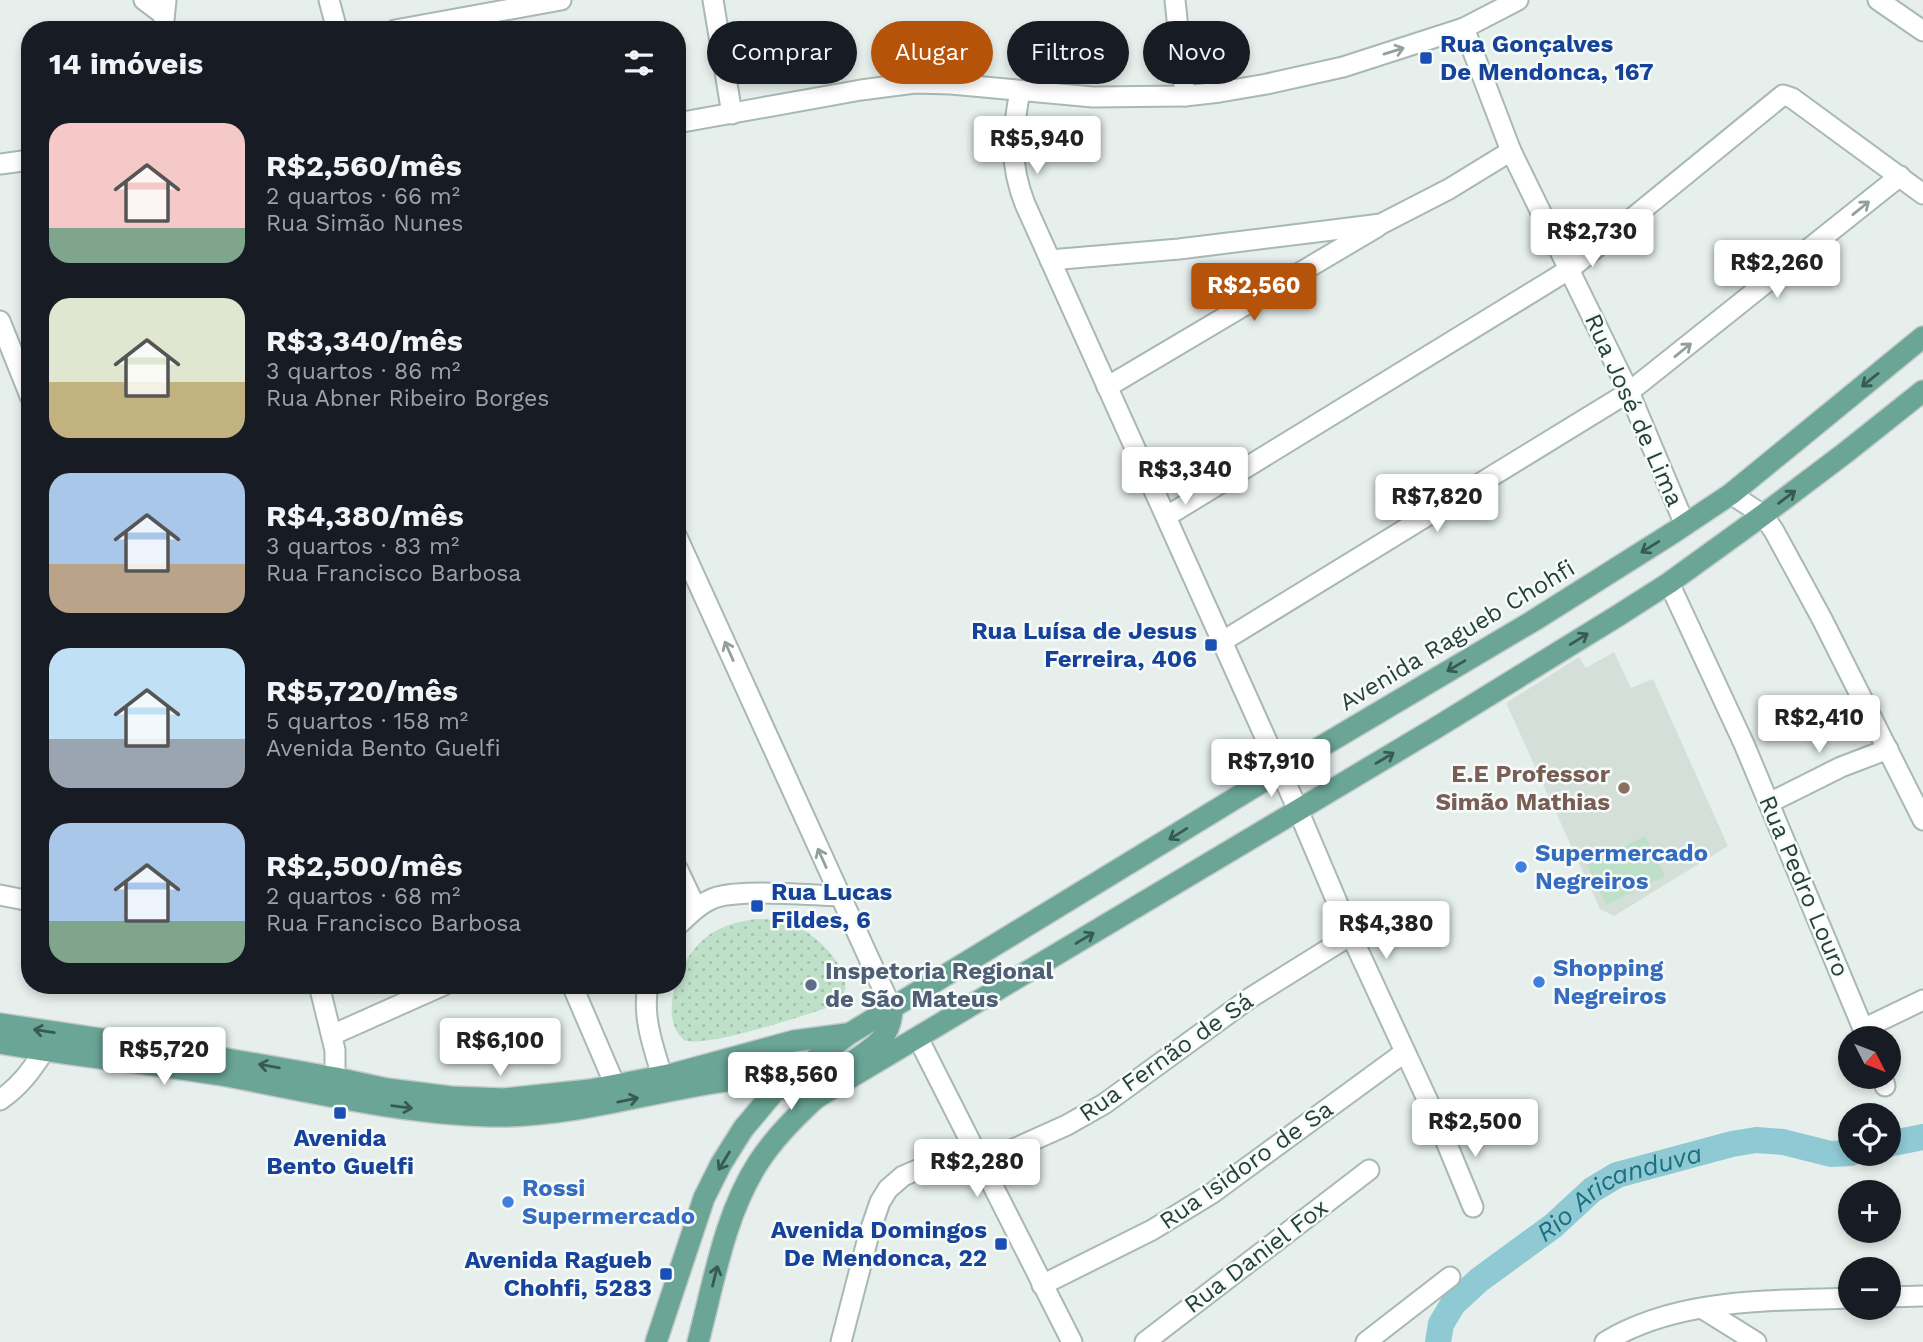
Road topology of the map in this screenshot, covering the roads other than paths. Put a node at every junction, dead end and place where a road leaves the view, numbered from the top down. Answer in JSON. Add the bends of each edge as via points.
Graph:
{"nodes":[{"id":1,"x":144,"y":0,"type":"edge"},
{"id":2,"x":329,"y":0,"type":"edge"},
{"id":3,"x":561,"y":0,"type":"edge"},
{"id":4,"x":713,"y":0,"type":"edge"},
{"id":5,"x":1175,"y":0,"type":"edge"},
{"id":6,"x":1518,"y":0,"type":"edge"},
{"id":7,"x":1878,"y":0,"type":"edge"},
{"id":8,"x":164,"y":15,"type":"edge"},
{"id":9,"x":335,"y":21,"type":"edge"},
{"id":10,"x":445,"y":21,"type":"edge"},
{"id":11,"x":1464,"y":28,"type":"junction"},
{"id":12,"x":1923,"y":32,"type":"edge"},
{"id":13,"x":1020,"y":91,"type":"junction"},
{"id":14,"x":1185,"y":96,"type":"junction"},
{"id":15,"x":732,"y":114,"type":"junction"},
{"id":16,"x":686,"y":122,"type":"edge"},
{"id":17,"x":1511,"y":151,"type":"junction"},
{"id":18,"x":21,"y":161,"type":"edge"},
{"id":19,"x":0,"y":164,"type":"edge"},
{"id":20,"x":1900,"y":176,"type":"junction"},
{"id":21,"x":1923,"y":194,"type":"edge"},
{"id":22,"x":1381,"y":224,"type":"junction"},
{"id":23,"x":1050,"y":260,"type":"junction"},
{"id":24,"x":1570,"y":269,"type":"junction"},
{"id":25,"x":0,"y":321,"type":"edge"},
{"id":26,"x":1923,"y":337,"type":"edge"},
{"id":27,"x":21,"y":374,"type":"edge"},
{"id":28,"x":1107,"y":387,"type":"junction"},
{"id":29,"x":1923,"y":391,"type":"edge"},
{"id":30,"x":1629,"y":392,"type":"junction"},
{"id":31,"x":1731,"y":494,"type":"junction"},
{"id":32,"x":1763,"y":515,"type":"junction"},
{"id":33,"x":1167,"y":516,"type":"junction"},
{"id":34,"x":1685,"y":525,"type":"junction"},
{"id":35,"x":686,"y":557,"type":"edge"},
{"id":36,"x":1669,"y":583,"type":"junction"},
{"id":37,"x":1223,"y":641,"type":"junction"},
{"id":38,"x":1888,"y":749,"type":"junction"},
{"id":39,"x":1280,"y":771,"type":"junction"},
{"id":40,"x":1769,"y":803,"type":"junction"},
{"id":41,"x":1298,"y":810,"type":"junction"},
{"id":42,"x":1923,"y":820,"type":"edge"},
{"id":43,"x":686,"y":887,"type":"edge"},
{"id":44,"x":0,"y":895,"type":"edge"},
{"id":45,"x":839,"y":896,"type":"junction"},
{"id":46,"x":21,"y":899,"type":"edge"},
{"id":47,"x":696,"y":908,"type":"junction"},
{"id":48,"x":686,"y":917,"type":"edge"},
{"id":49,"x":1351,"y":935,"type":"junction"},
{"id":50,"x":321,"y":994,"type":"edge"},
{"id":51,"x":424,"y":994,"type":"edge"},
{"id":52,"x":576,"y":994,"type":"edge"},
{"id":53,"x":646,"y":994,"type":"edge"},
{"id":54,"x":1923,"y":1000,"type":"edge"},
{"id":55,"x":892,"y":1009,"type":"junction"},
{"id":56,"x":0,"y":1024,"type":"edge"},
{"id":57,"x":1862,"y":1026,"type":"edge"},
{"id":58,"x":1877,"y":1026,"type":"edge"},
{"id":59,"x":849,"y":1034,"type":"junction"},
{"id":60,"x":332,"y":1035,"type":"junction"},
{"id":61,"x":918,"y":1038,"type":"junction"},
{"id":62,"x":0,"y":1043,"type":"edge"},
{"id":63,"x":44,"y":1051,"type":"junction"},
{"id":64,"x":1405,"y":1052,"type":"junction"},
{"id":65,"x":664,"y":1074,"type":"junction"},
{"id":66,"x":615,"y":1085,"type":"junction"},
{"id":67,"x":335,"y":1086,"type":"junction"},
{"id":68,"x":779,"y":1086,"type":"junction"},
{"id":69,"x":819,"y":1096,"type":"junction"},
{"id":70,"x":0,"y":1100,"type":"edge"},
{"id":71,"x":979,"y":1159,"type":"junction"},
{"id":72,"x":1369,"y":1170,"type":"dead end"},
{"id":73,"x":1473,"y":1207,"type":"dead end"},
{"id":74,"x":1450,"y":1277,"type":"dead end"},
{"id":75,"x":1042,"y":1285,"type":"junction"},
{"id":76,"x":1923,"y":1296,"type":"edge"},
{"id":77,"x":1901,"y":1297,"type":"edge"},
{"id":78,"x":1838,"y":1298,"type":"edge"},
{"id":79,"x":1703,"y":1309,"type":"junction"},
{"id":80,"x":660,"y":1339,"type":"edge"},
{"id":81,"x":698,"y":1342,"type":"edge"},
{"id":82,"x":841,"y":1342,"type":"edge"},
{"id":83,"x":1072,"y":1342,"type":"edge"},
{"id":84,"x":1145,"y":1342,"type":"edge"},
{"id":85,"x":1366,"y":1342,"type":"edge"},
{"id":86,"x":1605,"y":1342,"type":"edge"},
{"id":87,"x":1756,"y":1342,"type":"edge"}],
"edges":[{"from":1,"to":8,"type":"street"},
{"from":2,"to":9,"type":"street"},
{"from":3,"to":10,"type":"street"},
{"from":4,"to":15,"type":"street"},
{"from":5,"to":14,"type":"street"},
{"from":6,"to":11,"type":"street"},
{"from":7,"to":12,"type":"street"},
{"from":14,"to":11,"type":"street","one_way":true,"via":[[1312,75]]},
{"from":11,"to":17,"type":"street","name":"Rua José de Lima"},
{"from":13,"to":14,"type":"street","via":[[1093,97]]},
{"from":13,"to":15,"type":"street","via":[[915,83]]},
{"from":13,"to":23,"type":"street","via":[[1013,130],[1014,170]]},
{"from":15,"to":16,"type":"street"},
{"from":17,"to":22,"type":"street"},
{"from":17,"to":24,"type":"street","name":"Rua José de Lima"},
{"from":18,"to":19,"type":"street"},
{"from":20,"to":21,"type":"street"},
{"from":20,"to":24,"type":"street","via":[[1783,95]]},
{"from":30,"to":20,"type":"street","one_way":true},
{"from":22,"to":23,"type":"street"},
{"from":22,"to":28,"type":"street"},
{"from":23,"to":28,"type":"street"},
{"from":24,"to":30,"type":"street","name":"Rua José de Lima"},
{"from":24,"to":33,"type":"street"},
{"from":25,"to":27,"type":"street"},
{"from":26,"to":31,"type":"main road","name":"Avenida Ragueb Chohfi","one_way":true},
{"from":28,"to":33,"type":"street"},
{"from":32,"to":29,"type":"main road","one_way":true},
{"from":30,"to":34,"type":"street","name":"Rua José de Lima"},
{"from":30,"to":37,"type":"street"},
{"from":31,"to":32,"type":"street"},
{"from":31,"to":34,"type":"main road","name":"Avenida Ragueb Chohfi"},
{"from":32,"to":36,"type":"main road"},
{"from":32,"to":38,"type":"street","via":[[1822,618]]},
{"from":33,"to":37,"type":"street"},
{"from":34,"to":39,"type":"main road","name":"Avenida Ragueb Chohfi","one_way":true},
{"from":45,"to":35,"type":"street","one_way":true},
{"from":36,"to":40,"type":"street","name":"Rua Pedro Louro"},
{"from":41,"to":36,"type":"main road","one_way":true},
{"from":37,"to":39,"type":"street"},
{"from":38,"to":40,"type":"street"},
{"from":38,"to":42,"type":"street"},
{"from":39,"to":41,"type":"street"},
{"from":39,"to":55,"type":"main road","name":"Avenida Ragueb Chohfi","one_way":true},
{"from":40,"to":57,"type":"street","name":"Rua Pedro Louro"},
{"from":41,"to":49,"type":"street"},
{"from":61,"to":41,"type":"main road","one_way":true},
{"from":43,"to":47,"type":"street"},
{"from":44,"to":46,"type":"street"},
{"from":45,"to":47,"type":"street","via":[[738,895],[717,897]]},
{"from":45,"to":55,"type":"street"},
{"from":47,"to":48,"type":"street"},
{"from":49,"to":64,"type":"street"},
{"from":49,"to":71,"type":"street","name":"Rua Fernão de Sá","via":[[1250,998],[1104,1104],[1046,1135],[998,1156]]},
{"from":50,"to":60,"type":"street"},
{"from":51,"to":60,"type":"street"},
{"from":52,"to":66,"type":"street"},
{"from":53,"to":65,"type":"street","via":[[649,1032]]},
{"from":54,"to":58,"type":"street"},
{"from":55,"to":59,"type":"main road","name":"Avenida Ragueb Chohfi"},
{"from":55,"to":69,"type":"main road","via":[[892,1022],[882,1040],[835,1075]]},
{"from":67,"to":56,"type":"main road","one_way":true},
{"from":59,"to":65,"type":"main road","via":[[794,1041]]},
{"from":59,"to":68,"type":"main road","name":"Avenida Ragueb Chohfi"},
{"from":60,"to":67,"type":"street"},
{"from":61,"to":69,"type":"main road"},
{"from":61,"to":71,"type":"street"},
{"from":62,"to":63,"type":"main road"},
{"from":63,"to":67,"type":"main road"},
{"from":63,"to":70,"type":"street","via":[[28,1076]]},
{"from":64,"to":73,"type":"street"},
{"from":64,"to":75,"type":"street","name":"Rua Isidoro de Sa","via":[[1211,1194],[1152,1230]]},
{"from":65,"to":66,"type":"main road"},
{"from":67,"to":65,"type":"main road","one_way":true,"via":[[450,1114],[505,1116],[576,1109]]},
{"from":65,"to":68,"type":"main road"},
{"from":66,"to":67,"type":"main road","via":[[505,1099]]},
{"from":68,"to":69,"type":"main road"},
{"from":68,"to":80,"type":"main road","name":"Avenida Ragueb Chohfi","one_way":true,"via":[[743,1129],[704,1198]]},
{"from":81,"to":69,"type":"main road","one_way":true,"via":[[727,1228],[744,1189],[777,1138]]},
{"from":71,"to":75,"type":"street"},
{"from":71,"to":82,"type":"street","name":"Rua Fernão de Sá","via":[[951,1159],[919,1167],[888,1189],[869,1234]]},
{"from":72,"to":84,"type":"street","name":"Rua Daniel Fox"},
{"from":74,"to":85,"type":"street"},
{"from":75,"to":83,"type":"street"},
{"from":76,"to":77,"type":"street"},
{"from":78,"to":79,"type":"street"},
{"from":79,"to":86,"type":"street","via":[[1657,1318]]},
{"from":79,"to":87,"type":"street"}]}
